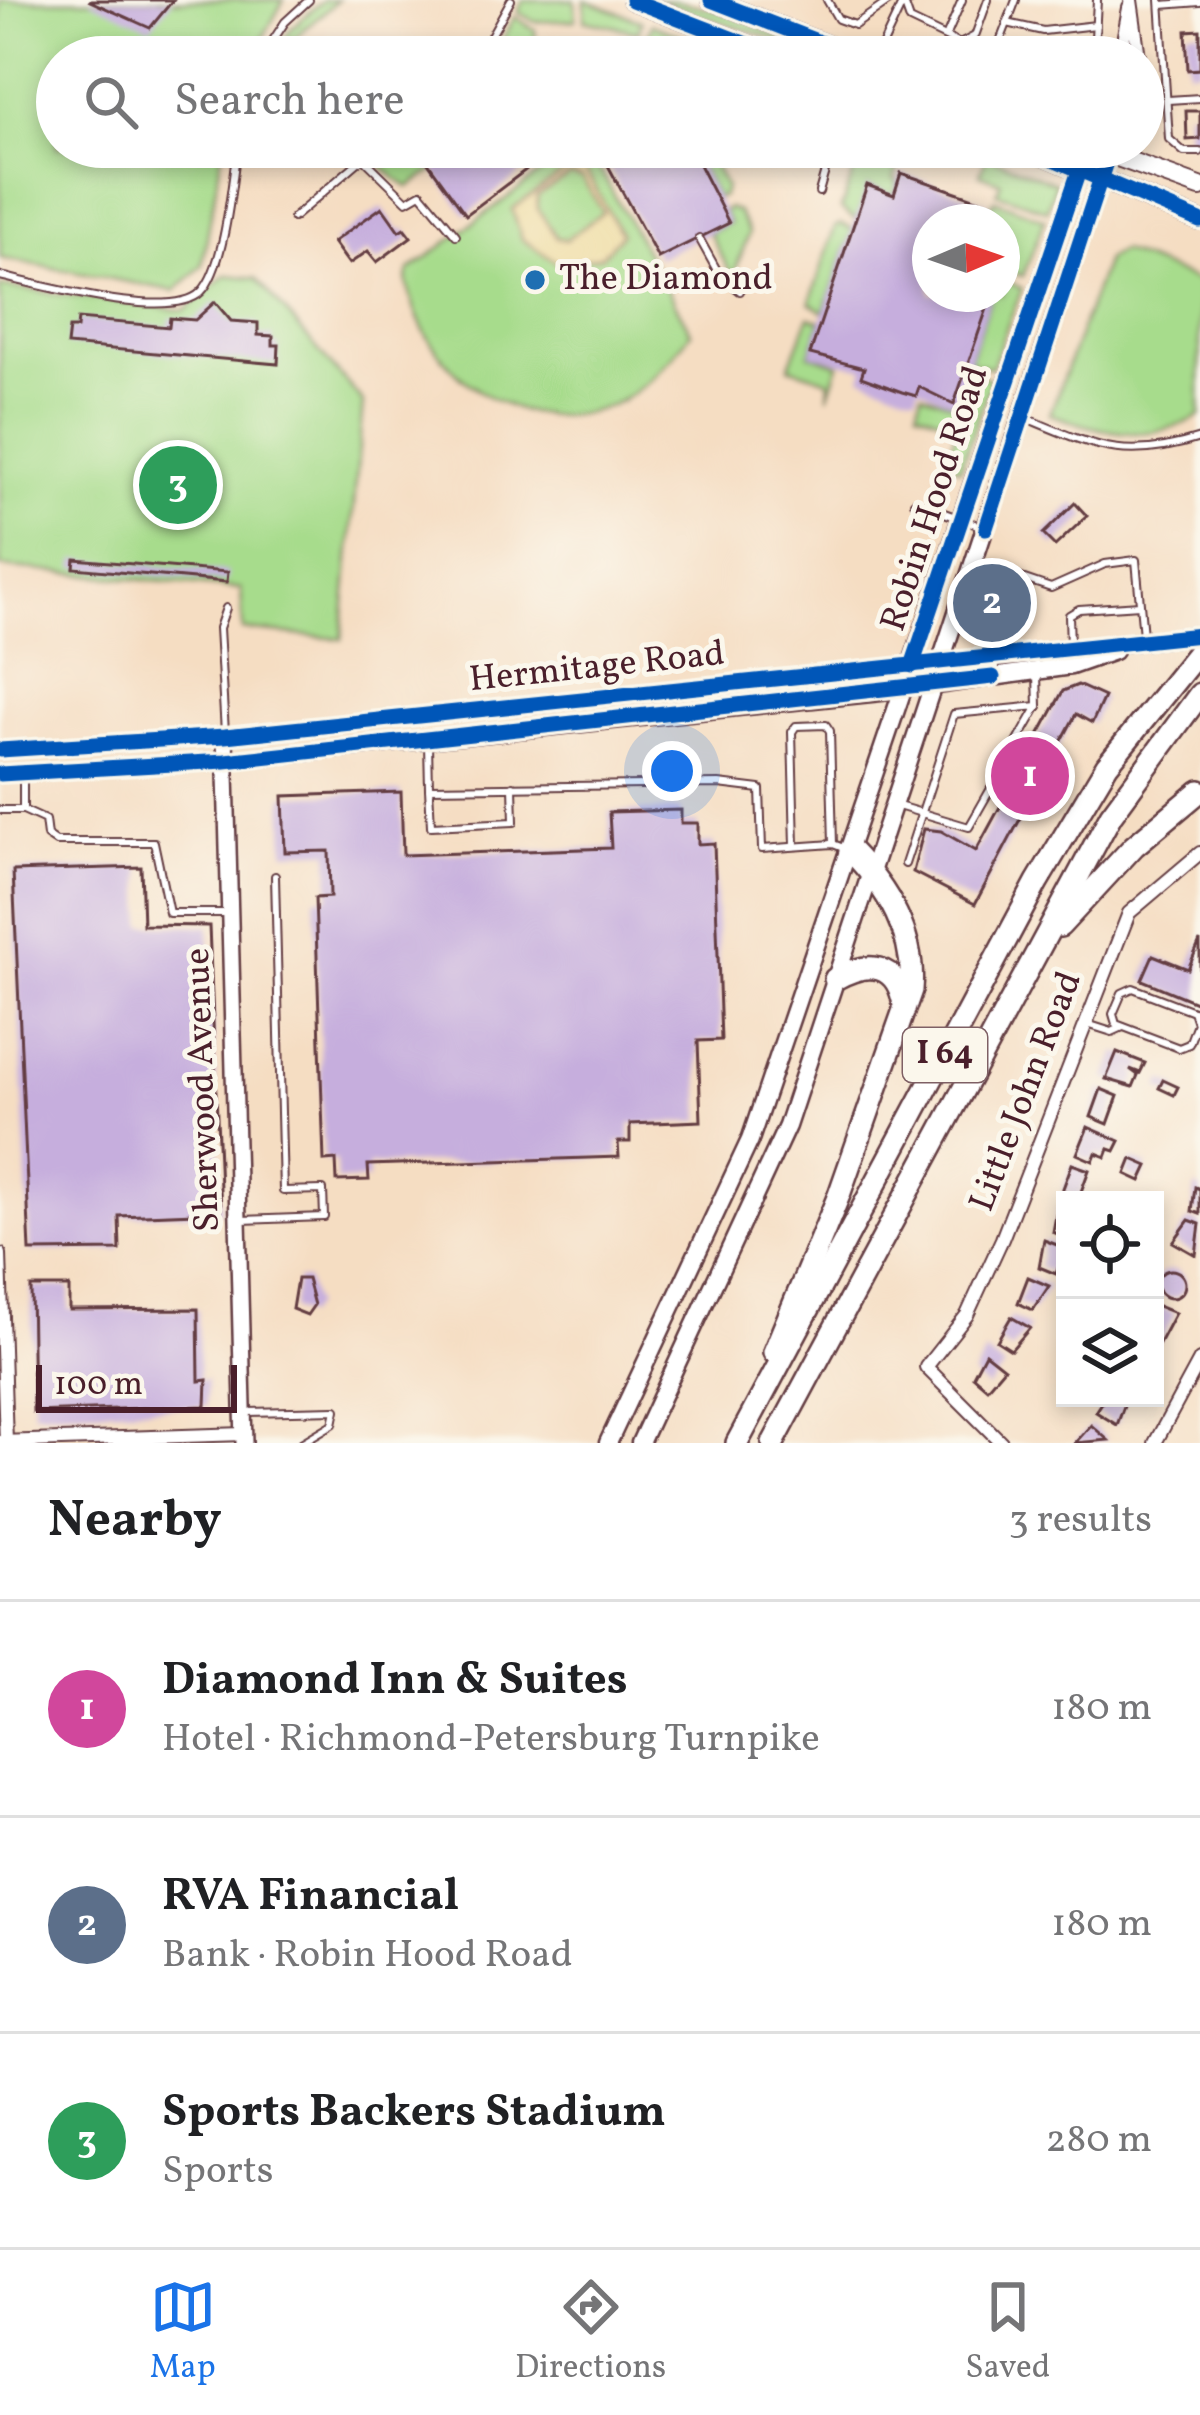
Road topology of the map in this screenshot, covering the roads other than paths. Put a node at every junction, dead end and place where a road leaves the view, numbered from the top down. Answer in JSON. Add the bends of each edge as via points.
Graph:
{"nodes":[{"id":1,"x":309,"y":0,"type":"edge"},
{"id":2,"x":512,"y":0,"type":"edge"},
{"id":3,"x":632,"y":0,"type":"edge"},
{"id":4,"x":710,"y":0,"type":"edge"},
{"id":5,"x":827,"y":0,"type":"edge"},
{"id":6,"x":892,"y":0,"type":"edge"},
{"id":7,"x":913,"y":0,"type":"edge"},
{"id":8,"x":962,"y":0,"type":"edge"},
{"id":9,"x":988,"y":0,"type":"edge"},
{"id":10,"x":1016,"y":0,"type":"edge"},
{"id":11,"x":1097,"y":0,"type":"edge"},
{"id":12,"x":1131,"y":1,"type":"edge"},
{"id":13,"x":903,"y":2,"type":"edge"},
{"id":14,"x":1160,"y":2,"type":"edge"},
{"id":15,"x":1200,"y":2,"type":"edge"},
{"id":16,"x":733,"y":4,"type":"edge"},
{"id":17,"x":1007,"y":22,"type":"junction"},
{"id":18,"x":1096,"y":25,"type":"junction"},
{"id":19,"x":276,"y":36,"type":"edge"},
{"id":20,"x":491,"y":36,"type":"edge"},
{"id":21,"x":725,"y":36,"type":"edge"},
{"id":22,"x":808,"y":36,"type":"edge"},
{"id":23,"x":888,"y":36,"type":"edge"},
{"id":24,"x":944,"y":36,"type":"edge"},
{"id":25,"x":946,"y":36,"type":"edge"},
{"id":26,"x":975,"y":36,"type":"edge"},
{"id":27,"x":1002,"y":36,"type":"edge"},
{"id":28,"x":1095,"y":36,"type":"edge"},
{"id":29,"x":1124,"y":36,"type":"edge"},
{"id":30,"x":1136,"y":36,"type":"edge"},
{"id":31,"x":1162,"y":36,"type":"edge"},
{"id":32,"x":1164,"y":67,"type":"edge"},
{"id":33,"x":1200,"y":98,"type":"edge"},
{"id":34,"x":1166,"y":100,"type":"junction"},
{"id":35,"x":1200,"y":152,"type":"edge"},
{"id":36,"x":234,"y":168,"type":"edge"},
{"id":37,"x":351,"y":168,"type":"edge"},
{"id":38,"x":373,"y":168,"type":"edge"},
{"id":39,"x":826,"y":168,"type":"edge"},
{"id":40,"x":1100,"y":168,"type":"edge"},
{"id":41,"x":1151,"y":168,"type":"edge"},
{"id":42,"x":1079,"y":169,"type":"joint"},
{"id":43,"x":1100,"y":179,"type":"junction"},
{"id":44,"x":1200,"y":187,"type":"edge"},
{"id":45,"x":819,"y":192,"type":"dead end"},
{"id":46,"x":293,"y":218,"type":"dead end"},
{"id":47,"x":1200,"y":221,"type":"edge"},
{"id":48,"x":456,"y":236,"type":"dead end"},
{"id":49,"x":699,"y":238,"type":"dead end"},
{"id":50,"x":0,"y":276,"type":"edge"},
{"id":51,"x":740,"y":291,"type":"dead end"},
{"id":52,"x":1024,"y":328,"type":"junction"},
{"id":53,"x":1023,"y":416,"type":"junction"},
{"id":54,"x":1200,"y":438,"type":"edge"},
{"id":55,"x":914,"y":502,"type":"dead end"},
{"id":56,"x":960,"y":519,"type":"junction"},
{"id":57,"x":986,"y":529,"type":"junction"},
{"id":58,"x":974,"y":562,"type":"junction"},
{"id":59,"x":1140,"y":605,"type":"junction"},
{"id":60,"x":226,"y":608,"type":"dead end"},
{"id":61,"x":1200,"y":634,"type":"edge"},
{"id":62,"x":1143,"y":640,"type":"junction"},
{"id":63,"x":1070,"y":648,"type":"junction"},
{"id":64,"x":1200,"y":650,"type":"edge"},
{"id":65,"x":938,"y":663,"type":"junction"},
{"id":66,"x":913,"y":666,"type":"junction"},
{"id":67,"x":1037,"y":671,"type":"junction"},
{"id":68,"x":931,"y":685,"type":"junction"},
{"id":69,"x":905,"y":690,"type":"junction"},
{"id":70,"x":1200,"y":694,"type":"edge"},
{"id":71,"x":1038,"y":706,"type":"junction"},
{"id":72,"x":225,"y":736,"type":"junction"},
{"id":73,"x":428,"y":740,"type":"junction"},
{"id":74,"x":0,"y":751,"type":"edge"},
{"id":75,"x":225,"y":761,"type":"junction"},
{"id":76,"x":22,"y":773,"type":"junction"},
{"id":77,"x":0,"y":774,"type":"edge"},
{"id":78,"x":513,"y":785,"type":"junction"},
{"id":79,"x":429,"y":788,"type":"junction"},
{"id":80,"x":1200,"y":791,"type":"edge"},
{"id":81,"x":895,"y":805,"type":"junction"},
{"id":82,"x":0,"y":810,"type":"edge"},
{"id":83,"x":23,"y":810,"type":"junction"},
{"id":84,"x":922,"y":813,"type":"junction"},
{"id":85,"x":795,"y":846,"type":"junction"},
{"id":86,"x":841,"y":847,"type":"junction"},
{"id":87,"x":1200,"y":854,"type":"edge"},
{"id":88,"x":905,"y":864,"type":"dead end"},
{"id":89,"x":871,"y":872,"type":"junction"},
{"id":90,"x":275,"y":876,"type":"dead end"},
{"id":91,"x":229,"y":913,"type":"junction"},
{"id":92,"x":1032,"y":958,"type":"junction"},
{"id":93,"x":836,"y":979,"type":"junction"},
{"id":94,"x":904,"y":1008,"type":"junction"},
{"id":95,"x":1198,"y":1023,"type":"edge"},
{"id":96,"x":1087,"y":1024,"type":"junction"},
{"id":97,"x":1124,"y":1027,"type":"junction"},
{"id":98,"x":238,"y":1220,"type":"junction"},
{"id":99,"x":0,"y":1254,"type":"edge"},
{"id":100,"x":661,"y":1332,"type":"junction"},
{"id":101,"x":686,"y":1345,"type":"junction"},
{"id":102,"x":1200,"y":1360,"type":"edge"},
{"id":103,"x":243,"y":1412,"type":"junction"},
{"id":104,"x":742,"y":1435,"type":"edge"},
{"id":105,"x":244,"y":1438,"type":"edge"},
{"id":106,"x":110,"y":1440,"type":"edge"},
{"id":107,"x":4,"y":1442,"type":"edge"},
{"id":108,"x":301,"y":1443,"type":"edge"},
{"id":109,"x":608,"y":1443,"type":"edge"},
{"id":110,"x":640,"y":1443,"type":"edge"},
{"id":111,"x":773,"y":1443,"type":"edge"},
{"id":112,"x":1002,"y":1443,"type":"edge"},
{"id":113,"x":1155,"y":1443,"type":"edge"}],
"edges":[{"from":1,"to":19,"type":"lane"},
{"from":2,"to":20,"type":"lane"},
{"from":3,"to":21,"type":"main road"},
{"from":4,"to":16,"type":"main road"},
{"from":5,"to":6,"type":"lane","via":[[838,19],[855,25]]},
{"from":7,"to":13,"type":"lane"},
{"from":8,"to":25,"type":"lane"},
{"from":9,"to":26,"type":"lane"},
{"from":10,"to":17,"type":"lane"},
{"from":11,"to":18,"type":"lane"},
{"from":12,"to":29,"type":"street"},
{"from":12,"to":30,"type":"street"},
{"from":13,"to":23,"type":"lane"},
{"from":13,"to":24,"type":"lane","via":[[910,20]]},
{"from":14,"to":15,"type":"lane"},
{"from":14,"to":31,"type":"lane"},
{"from":16,"to":22,"type":"main road"},
{"from":17,"to":18,"type":"lane","via":[[1043,31]]},
{"from":17,"to":27,"type":"lane"},
{"from":18,"to":28,"type":"lane"},
{"from":32,"to":34,"type":"lane"},
{"from":33,"to":34,"type":"lane"},
{"from":34,"to":35,"type":"lane","via":[[1171,145]]},
{"from":36,"to":50,"type":"lane","via":[[214,267],[204,290],[188,301],[139,302]]},
{"from":37,"to":46,"type":"lane"},
{"from":38,"to":48,"type":"lane","via":[[407,201],[421,193]]},
{"from":39,"to":45,"type":"lane"},
{"from":40,"to":43,"type":"main road","name":"Robin Hood Road"},
{"from":41,"to":44,"type":"main road"},
{"from":42,"to":43,"type":"main road"},
{"from":42,"to":52,"type":"main road","name":"Robin Hood Road"},
{"from":43,"to":47,"type":"main road"},
{"from":43,"to":53,"type":"main road","name":"Robin Hood Road"},
{"from":49,"to":51,"type":"lane","via":[[719,274]]},
{"from":52,"to":53,"type":"main road","via":[[1012,392]]},
{"from":52,"to":56,"type":"main road","name":"Robin Hood Road"},
{"from":53,"to":54,"type":"lane","via":[[1121,451],[1155,452]]},
{"from":53,"to":57,"type":"main road","name":"Robin Hood Road"},
{"from":55,"to":56,"type":"lane"},
{"from":56,"to":57,"type":"lane"},
{"from":56,"to":66,"type":"main road","name":"Robin Hood Road"},
{"from":57,"to":58,"type":"main road","name":"Robin Hood Road"},
{"from":58,"to":59,"type":"lane","via":[[1051,588],[1136,560]]},
{"from":58,"to":65,"type":"main road","name":"Robin Hood Road"},
{"from":59,"to":62,"type":"lane"},
{"from":59,"to":63,"type":"lane","via":[[1079,609],[1070,615]]},
{"from":60,"to":72,"type":"lane","via":[[219,628]]},
{"from":61,"to":62,"type":"main road","name":"Hermitage Road"},
{"from":62,"to":63,"type":"main road","name":"Hermitage Road"},
{"from":62,"to":67,"type":"main road","name":"Hermitage Road"},
{"from":63,"to":65,"type":"main road","name":"Hermitage Road"},
{"from":64,"to":104,"type":"highway","number":"I 64","via":[[1107,765],[1037,882]]},
{"from":65,"to":66,"type":"street","name":"Hermitage Road"},
{"from":65,"to":68,"type":"main road","name":"Robin Hood Road"},
{"from":66,"to":69,"type":"main road","name":"Robin Hood Road"},
{"from":66,"to":72,"type":"street","name":"Hermitage Road"},
{"from":67,"to":68,"type":"main road","name":"Hermitage Road"},
{"from":67,"to":71,"type":"lane"},
{"from":68,"to":69,"type":"main road","name":"Hermitage Road"},
{"from":68,"to":81,"type":"main road","name":"Robin Hood Road"},
{"from":69,"to":73,"type":"street","name":"Hermitage Road"},
{"from":69,"to":86,"type":"main road","name":"Robin Hood Road"},
{"from":70,"to":92,"type":"highway","number":"I 64","via":[[1111,814]]},
{"from":71,"to":84,"type":"lane","via":[[969,827]]},
{"from":71,"to":84,"type":"lane","via":[[954,714]]},
{"from":72,"to":74,"type":"street","name":"Hermitage Road"},
{"from":72,"to":75,"type":"street","name":"Sherwood Avenue"},
{"from":73,"to":75,"type":"street","name":"Hermitage Road"},
{"from":73,"to":79,"type":"lane"},
{"from":75,"to":76,"type":"street","name":"Hermitage Road"},
{"from":75,"to":91,"type":"street","name":"Sherwood Avenue"},
{"from":76,"to":77,"type":"street","name":"Hermitage Road"},
{"from":76,"to":83,"type":"lane"},
{"from":78,"to":79,"type":"lane"},
{"from":78,"to":79,"type":"lane","via":[[514,822],[431,826]]},
{"from":78,"to":85,"type":"lane","via":[[760,789],[762,848]]},
{"from":80,"to":92,"type":"highway","via":[[1134,846]]},
{"from":81,"to":84,"type":"lane"},
{"from":81,"to":89,"type":"main road","name":"Robin Hood Road"},
{"from":82,"to":83,"type":"lane"},
{"from":83,"to":91,"type":"lane","via":[[45,820],[56,842],[154,842],[169,913]]},
{"from":84,"to":88,"type":"lane"},
{"from":85,"to":86,"type":"lane"},
{"from":85,"to":86,"type":"lane","via":[[792,732],[826,724]]},
{"from":86,"to":89,"type":"highway"},
{"from":86,"to":100,"type":"main road","name":"Robin Hood Road","via":[[750,1141]]},
{"from":87,"to":96,"type":"street","name":"Little John Road","via":[[1129,913]]},
{"from":89,"to":93,"type":"main road","name":"Robin Hood Road"},
{"from":89,"to":94,"type":"highway","via":[[905,933],[912,976]]},
{"from":90,"to":98,"type":"lane","via":[[283,1191],[323,1190],[324,1217]]},
{"from":91,"to":98,"type":"street","name":"Sherwood Avenue"},
{"from":92,"to":111,"type":"highway","number":"I 64"},
{"from":93,"to":94,"type":"highway","via":[[866,966],[885,969]]},
{"from":93,"to":101,"type":"main road","name":"Robin Hood Road","via":[[787,1126]]},
{"from":94,"to":104,"type":"highway"},
{"from":95,"to":97,"type":"lane","via":[[1179,1048]]},
{"from":95,"to":97,"type":"lane","via":[[1193,1011],[1133,988],[1122,993],[1114,1015]]},
{"from":96,"to":97,"type":"lane"},
{"from":96,"to":112,"type":"street","name":"Little John Road","via":[[967,1315],[926,1367]]},
{"from":98,"to":103,"type":"street","name":"Sherwood Avenue"},
{"from":99,"to":107,"type":"street"},
{"from":100,"to":101,"type":"lane"},
{"from":100,"to":109,"type":"main road","name":"Robin Hood Road"},
{"from":101,"to":110,"type":"main road","name":"Robin Hood Road"},
{"from":102,"to":113,"type":"street"},
{"from":103,"to":105,"type":"street","name":"Sherwood Avenue"},
{"from":103,"to":108,"type":"lane","via":[[336,1410],[333,1424]]},
{"from":105,"to":106,"type":"street"},
{"from":106,"to":107,"type":"street"}]}
